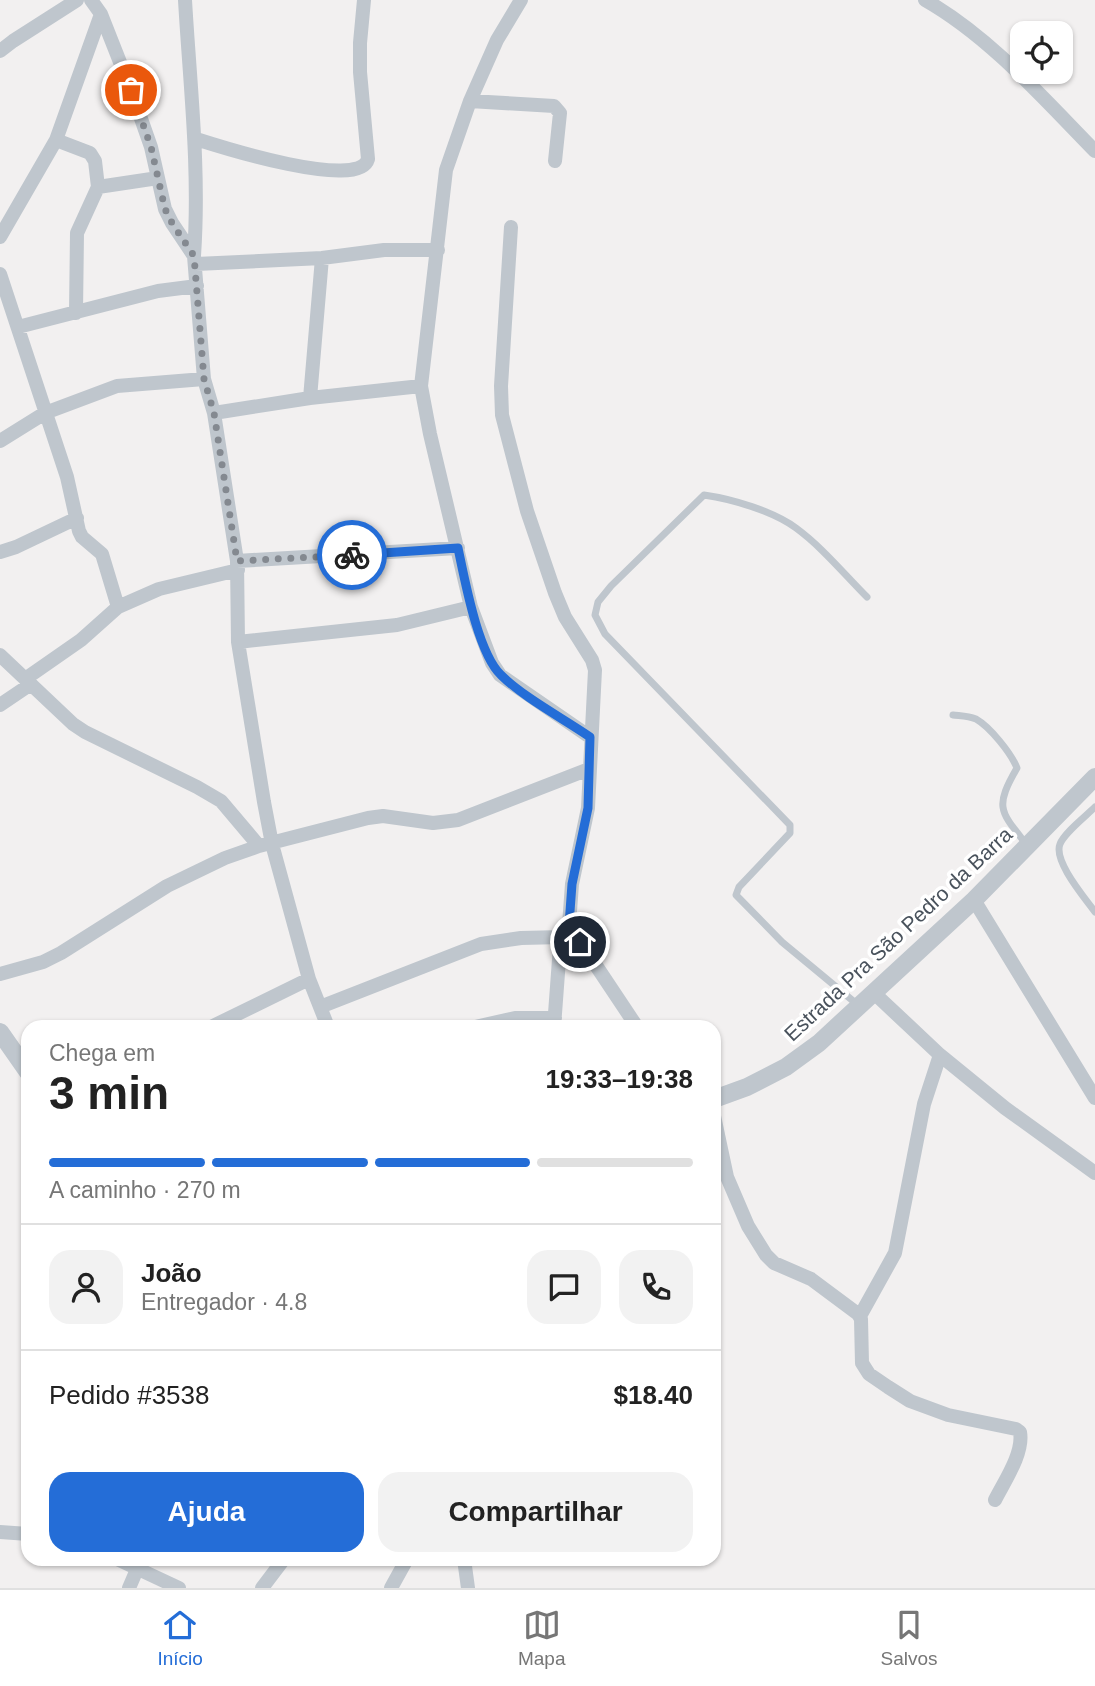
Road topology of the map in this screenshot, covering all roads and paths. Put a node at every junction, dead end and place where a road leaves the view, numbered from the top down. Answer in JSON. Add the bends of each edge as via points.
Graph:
{"nodes":[{"id":1,"x":76,"y":0,"type":"edge"},
{"id":2,"x":91,"y":0,"type":"edge"},
{"id":3,"x":185,"y":0,"type":"edge"},
{"id":4,"x":364,"y":0,"type":"edge"},
{"id":5,"x":521,"y":0,"type":"edge"},
{"id":6,"x":933,"y":2,"type":"edge"},
{"id":7,"x":101,"y":14,"type":"junction"},
{"id":8,"x":0,"y":51,"type":"edge"},
{"id":9,"x":470,"y":102,"type":"junction"},
{"id":10,"x":196,"y":139,"type":"junction"},
{"id":11,"x":56,"y":140,"type":"junction"},
{"id":12,"x":1095,"y":151,"type":"edge"},
{"id":13,"x":555,"y":160,"type":"dead end"},
{"id":14,"x":158,"y":178,"type":"junction"},
{"id":15,"x":98,"y":187,"type":"junction"},
{"id":16,"x":511,"y":228,"type":"dead end"},
{"id":17,"x":0,"y":237,"type":"edge"},
{"id":18,"x":438,"y":250,"type":"junction"},
{"id":19,"x":322,"y":258,"type":"junction"},
{"id":20,"x":195,"y":260,"type":"junction"},
{"id":21,"x":0,"y":274,"type":"edge"},
{"id":22,"x":197,"y":286,"type":"junction"},
{"id":23,"x":76,"y":313,"type":"junction"},
{"id":24,"x":18,"y":327,"type":"junction"},
{"id":25,"x":204,"y":379,"type":"junction"},
{"id":26,"x":421,"y":386,"type":"junction"},
{"id":27,"x":310,"y":398,"type":"junction"},
{"id":28,"x":46,"y":413,"type":"junction"},
{"id":29,"x":214,"y":413,"type":"junction"},
{"id":30,"x":0,"y":441,"type":"edge"},
{"id":31,"x":77,"y":518,"type":"junction"},
{"id":32,"x":458,"y":548,"type":"junction"},
{"id":33,"x":0,"y":552,"type":"edge"},
{"id":34,"x":237,"y":566,"type":"junction"},
{"id":35,"x":867,"y":597,"type":"dead end"},
{"id":36,"x":118,"y":607,"type":"junction"},
{"id":37,"x":471,"y":607,"type":"junction"},
{"id":38,"x":238,"y":642,"type":"junction"},
{"id":39,"x":0,"y":655,"type":"edge"},
{"id":40,"x":28,"y":681,"type":"junction"},
{"id":41,"x":0,"y":705,"type":"edge"},
{"id":42,"x":953,"y":715,"type":"dead end"},
{"id":43,"x":590,"y":737,"type":"junction"},
{"id":44,"x":589,"y":769,"type":"junction"},
{"id":45,"x":1095,"y":777,"type":"edge"},
{"id":46,"x":1095,"y":807,"type":"edge"},
{"id":47,"x":265,"y":845,"type":"junction"},
{"id":48,"x":1027,"y":845,"type":"junction"},
{"id":49,"x":974,"y":900,"type":"junction"},
{"id":50,"x":1095,"y":912,"type":"edge"},
{"id":51,"x":566,"y":931,"type":"junction"},
{"id":52,"x":0,"y":974,"type":"edge"},
{"id":53,"x":309,"y":979,"type":"junction"},
{"id":54,"x":874,"y":993,"type":"junction"},
{"id":55,"x":859,"y":1006,"type":"junction"},
{"id":56,"x":320,"y":1007,"type":"junction"},
{"id":57,"x":225,"y":1020,"type":"edge"},
{"id":58,"x":325,"y":1020,"type":"edge"},
{"id":59,"x":506,"y":1020,"type":"edge"},
{"id":60,"x":534,"y":1020,"type":"edge"},
{"id":61,"x":554,"y":1020,"type":"edge"},
{"id":62,"x":632,"y":1020,"type":"edge"},
{"id":63,"x":0,"y":1032,"type":"edge"},
{"id":64,"x":940,"y":1055,"type":"junction"},
{"id":65,"x":21,"y":1062,"type":"edge"},
{"id":66,"x":721,"y":1096,"type":"edge"},
{"id":67,"x":1095,"y":1098,"type":"edge"},
{"id":68,"x":721,"y":1149,"type":"edge"},
{"id":69,"x":1095,"y":1173,"type":"edge"},
{"id":70,"x":860,"y":1316,"type":"junction"},
{"id":71,"x":995,"y":1500,"type":"dead end"},
{"id":72,"x":0,"y":1532,"type":"edge"},
{"id":73,"x":21,"y":1534,"type":"edge"},
{"id":74,"x":139,"y":1566,"type":"edge"},
{"id":75,"x":145,"y":1566,"type":"edge"},
{"id":76,"x":279,"y":1566,"type":"edge"},
{"id":77,"x":403,"y":1566,"type":"edge"},
{"id":78,"x":465,"y":1566,"type":"edge"},
{"id":79,"x":129,"y":1588,"type":"edge"},
{"id":80,"x":179,"y":1588,"type":"edge"},
{"id":81,"x":262,"y":1588,"type":"edge"},
{"id":82,"x":391,"y":1588,"type":"edge"},
{"id":83,"x":468,"y":1588,"type":"edge"}],
"edges":[{"from":1,"to":8,"type":"street"},
{"from":2,"to":7,"type":"street"},
{"from":3,"to":10,"type":"street"},
{"from":4,"to":10,"type":"street","via":[[360,43],[367,165],[308,168]]},
{"from":5,"to":9,"type":"street","via":[[497,40]]},
{"from":6,"to":12,"type":"street","via":[[1040,94]]},
{"from":7,"to":11,"type":"street"},
{"from":7,"to":14,"type":"street","via":[[151,147]]},
{"from":9,"to":13,"type":"street","via":[[554,106],[560,113]]},
{"from":9,"to":18,"type":"street","via":[[446,170]]},
{"from":10,"to":20,"type":"street"},
{"from":11,"to":15,"type":"street","via":[[90,153]]},
{"from":11,"to":17,"type":"street"},
{"from":14,"to":15,"type":"street"},
{"from":14,"to":20,"type":"street","via":[[165,209]]},
{"from":15,"to":23,"type":"street","via":[[77,233]]},
{"from":16,"to":43,"type":"street","via":[[502,415],[555,593],[595,670]]},
{"from":18,"to":19,"type":"street","via":[[384,250]]},
{"from":18,"to":26,"type":"street"},
{"from":19,"to":20,"type":"street"},
{"from":19,"to":27,"type":"street"},
{"from":20,"to":22,"type":"street"},
{"from":21,"to":24,"type":"street"},
{"from":22,"to":23,"type":"street","via":[[158,291]]},
{"from":22,"to":25,"type":"street"},
{"from":23,"to":24,"type":"street"},
{"from":24,"to":28,"type":"street"},
{"from":25,"to":28,"type":"street","via":[[117,386]]},
{"from":25,"to":29,"type":"street"},
{"from":26,"to":27,"type":"street"},
{"from":26,"to":32,"type":"street"},
{"from":27,"to":29,"type":"street"},
{"from":28,"to":30,"type":"street"},
{"from":28,"to":31,"type":"street"},
{"from":29,"to":34,"type":"street"},
{"from":31,"to":33,"type":"street"},
{"from":31,"to":36,"type":"street","via":[[82,537],[102,554]]},
{"from":32,"to":34,"type":"street"},
{"from":32,"to":37,"type":"street"},
{"from":34,"to":36,"type":"street"},
{"from":34,"to":38,"type":"street"},
{"from":35,"to":55,"type":"lane","via":[[780,517],[704,495],[611,586],[595,615],[605,634],[790,825],[790,833],[736,895],[782,942]]},
{"from":36,"to":40,"type":"street"},
{"from":37,"to":38,"type":"street","via":[[397,625]]},
{"from":37,"to":43,"type":"street","via":[[500,675]]},
{"from":38,"to":47,"type":"street"},
{"from":39,"to":40,"type":"street"},
{"from":40,"to":41,"type":"street"},
{"from":40,"to":47,"type":"street","via":[[85,732],[221,801]]},
{"from":42,"to":48,"type":"lane","via":[[982,723],[1013,756],[1017,768],[1002,798],[1002,808]]},
{"from":43,"to":44,"type":"street"},
{"from":44,"to":47,"type":"street","via":[[458,820],[368,818]]},
{"from":44,"to":51,"type":"street","via":[[588,808]]},
{"from":45,"to":48,"type":"street","name":"Estrada Pra São Pedro da Barra"},
{"from":46,"to":50,"type":"lane","via":[[1059,849],[1061,862]]},
{"from":47,"to":52,"type":"street","via":[[167,886],[43,962]]},
{"from":47,"to":53,"type":"street"},
{"from":48,"to":49,"type":"street","name":"Estrada Pra São Pedro da Barra"},
{"from":49,"to":54,"type":"street","name":"Estrada Pra São Pedro da Barra"},
{"from":49,"to":67,"type":"street"},
{"from":51,"to":56,"type":"street","via":[[481,944]]},
{"from":51,"to":61,"type":"street","via":[[559,953]]},
{"from":51,"to":62,"type":"street"},
{"from":53,"to":56,"type":"street"},
{"from":53,"to":57,"type":"street"},
{"from":54,"to":55,"type":"street","name":"Estrada Pra São Pedro da Barra"},
{"from":54,"to":64,"type":"street"},
{"from":55,"to":66,"type":"street","name":"Estrada Pra São Pedro da Barra","via":[[786,1068]]},
{"from":56,"to":58,"type":"street"},
{"from":59,"to":60,"type":"street"},
{"from":63,"to":65,"type":"street"},
{"from":64,"to":69,"type":"street"},
{"from":64,"to":70,"type":"street","via":[[924,1104],[895,1253]]},
{"from":68,"to":70,"type":"street","via":[[727,1177],[766,1255],[811,1279]]},
{"from":70,"to":71,"type":"street","via":[[862,1363],[869,1374],[909,1401],[1020,1432],[1016,1457]]},
{"from":72,"to":73,"type":"street"},
{"from":74,"to":79,"type":"street"},
{"from":75,"to":80,"type":"street"},
{"from":76,"to":81,"type":"street"},
{"from":77,"to":82,"type":"street"},
{"from":78,"to":83,"type":"street"}]}
